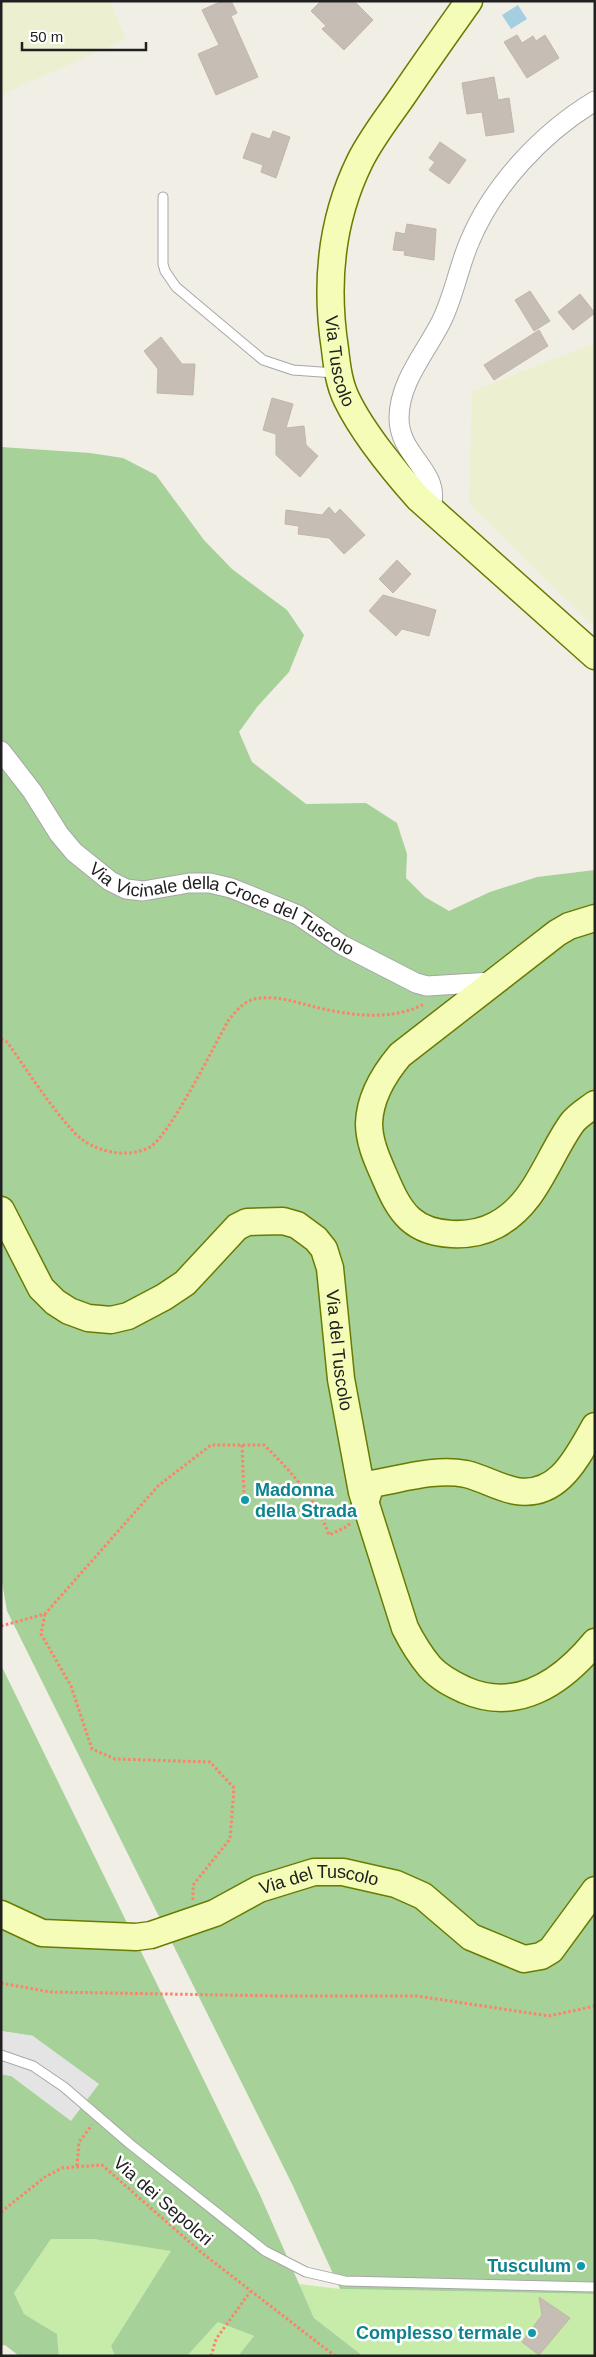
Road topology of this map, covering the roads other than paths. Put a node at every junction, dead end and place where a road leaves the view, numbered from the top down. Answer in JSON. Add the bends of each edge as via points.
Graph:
{"nodes":[{"id":1,"x":469,"y":1,"type":"edge"},
{"id":2,"x":595,"y":101,"type":"edge"},
{"id":3,"x":163,"y":197,"type":"dead end"},
{"id":4,"x":338,"y":374,"type":"junction"},
{"id":5,"x":430,"y":510,"type":"junction"},
{"id":6,"x":595,"y":656,"type":"edge"},
{"id":7,"x":1,"y":751,"type":"edge"},
{"id":8,"x":595,"y":918,"type":"edge"},
{"id":9,"x":492,"y":982,"type":"junction"},
{"id":10,"x":595,"y":1104,"type":"edge"},
{"id":11,"x":1,"y":1210,"type":"edge"},
{"id":12,"x":595,"y":1426,"type":"edge"},
{"id":13,"x":357,"y":1464,"type":"junction"},
{"id":14,"x":421,"y":1476,"type":"junction"},
{"id":15,"x":364,"y":1498,"type":"junction"},
{"id":16,"x":377,"y":1540,"type":"junction"},
{"id":17,"x":595,"y":1642,"type":"edge"},
{"id":18,"x":595,"y":1890,"type":"edge"},
{"id":19,"x":1,"y":1914,"type":"edge"},
{"id":20,"x":1,"y":2055,"type":"edge"},
{"id":21,"x":595,"y":2287,"type":"edge"}],
"edges":[{"from":1,"to":4,"type":"street","name":"Via Tuscolo","via":[[375,136],[348,190],[334,241],[330,282],[330,312]]},
{"from":2,"to":5,"type":"street","via":[[546,138],[516,170],[490,206],[468,244],[445,314],[406,388],[400,407],[400,430],[408,450],[433,485]]},
{"from":3,"to":4,"type":"lane","via":[[163,264],[176,287],[263,360],[293,370]]},
{"from":4,"to":5,"type":"street","name":"Via Tuscolo","via":[[356,414],[397,472]]},
{"from":5,"to":6,"type":"street","name":"Via Tuscolo"},
{"from":7,"to":9,"type":"street","name":"Via Vicinale della Croce del Tuscolo","via":[[74,852],[126,889],[142,891],[189,883],[231,888],[298,915],[342,945],[416,983],[427,986]]},
{"from":8,"to":9,"type":"street","via":[[557,933]]},
{"from":9,"to":10,"type":"street","via":[[400,1055],[378,1088],[371,1114],[371,1140],[377,1160],[410,1219],[436,1232],[476,1232],[496,1226],[528,1198],[572,1122]]},
{"from":11,"to":13,"type":"street","name":"Via del Tuscolo","via":[[41,1288],[55,1302],[88,1318],[111,1320],[144,1309],[178,1287],[237,1227],[247,1222],[283,1221],[308,1232],[324,1249],[330,1268],[341,1379]]},
{"from":12,"to":14,"type":"street","via":[[562,1478],[548,1487],[516,1491],[466,1474],[441,1472]]},
{"from":13,"to":14,"type":"street","via":[[387,1476]]},
{"from":13,"to":15,"type":"street","name":"Via del Tuscolo"},
{"from":14,"to":15,"type":"street","via":[[371,1484]]},
{"from":14,"to":16,"type":"street","via":[[385,1491],[378,1518]]},
{"from":15,"to":16,"type":"street","name":"Via del Tuscolo"},
{"from":16,"to":17,"type":"street","name":"Via del Tuscolo","via":[[405,1628],[431,1668],[448,1682],[491,1699],[514,1698],[559,1679]]},
{"from":18,"to":19,"type":"street","name":"Via del Tuscolo","via":[[551,1950],[541,1956],[524,1959],[471,1937],[423,1896],[396,1884],[343,1872],[314,1872],[259,1889],[214,1913],[151,1935],[117,1937],[42,1932]]},
{"from":20,"to":21,"type":"lane","via":[[49,2075],[265,2251],[306,2272],[345,2281]]}]}
